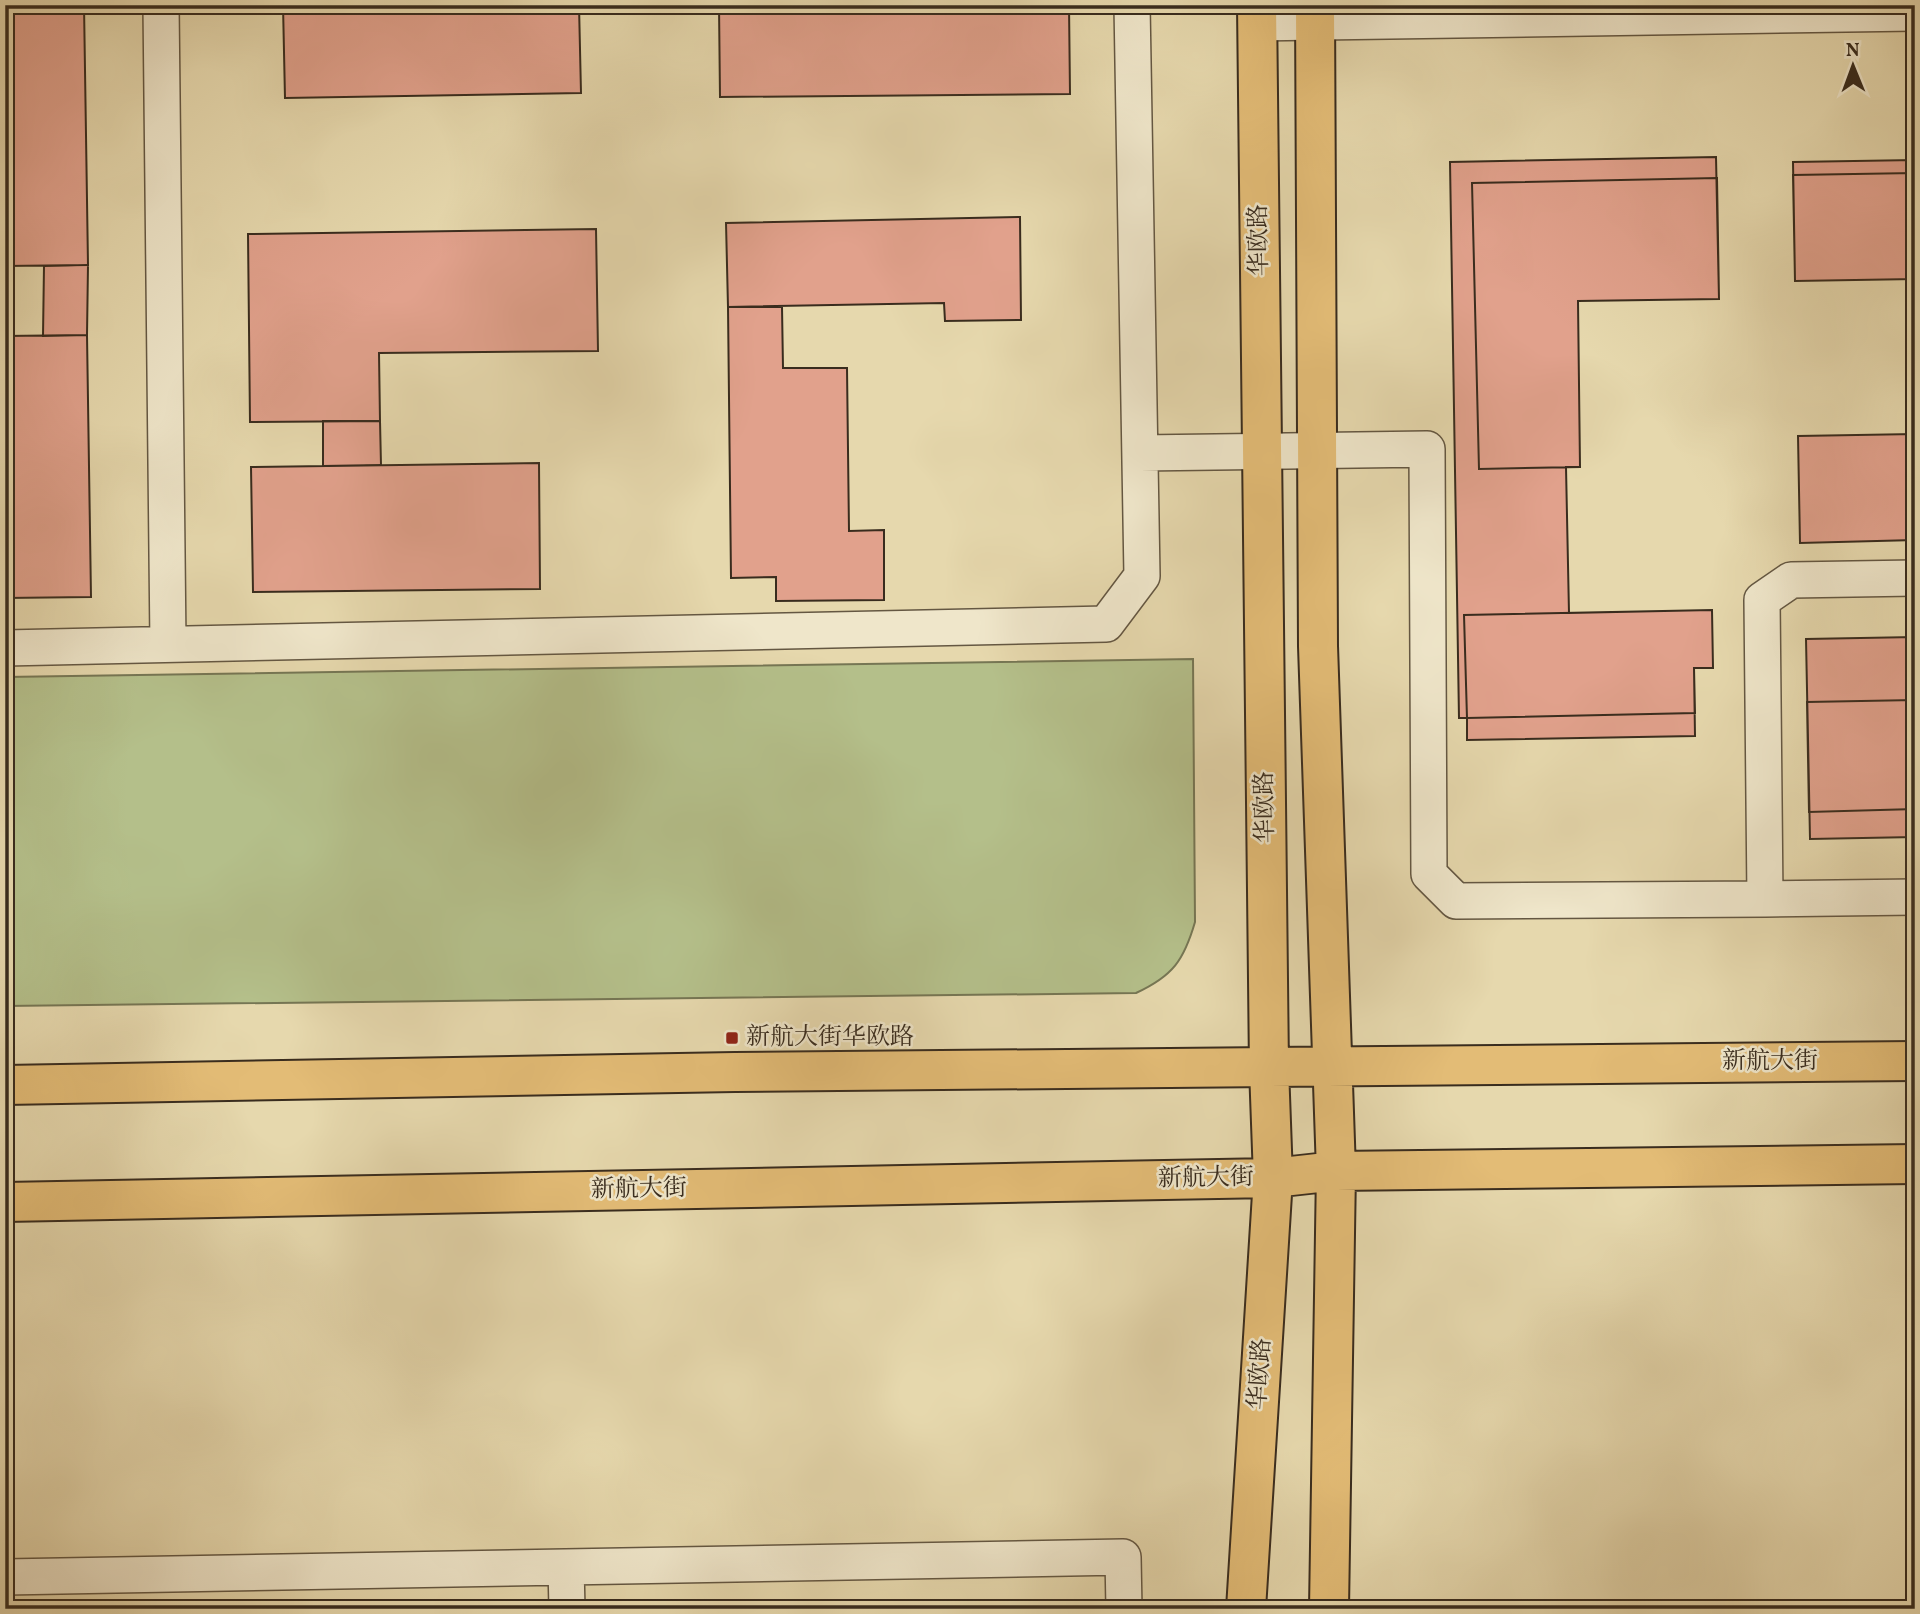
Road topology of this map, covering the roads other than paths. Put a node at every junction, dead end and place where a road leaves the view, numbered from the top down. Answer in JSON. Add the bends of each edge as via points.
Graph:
{"nodes":[{"id":1,"x":161,"y":5,"type":"edge"},
{"id":2,"x":1132,"y":5,"type":"edge"},
{"id":3,"x":1915,"y":13,"type":"edge"},
{"id":4,"x":1257,"y":14,"type":"edge"},
{"id":5,"x":1315,"y":14,"type":"edge"},
{"id":6,"x":1262,"y":451,"type":"junction"},
{"id":7,"x":1317,"y":451,"type":"junction"},
{"id":8,"x":1140,"y":453,"type":"junction"},
{"id":9,"x":1915,"y":578,"type":"edge"},
{"id":10,"x":168,"y":644,"type":"junction"},
{"id":11,"x":5,"y":648,"type":"edge"},
{"id":12,"x":1915,"y":897,"type":"edge"},
{"id":13,"x":1765,"y":899,"type":"junction"},
{"id":14,"x":1915,"y":1061,"type":"edge"},
{"id":15,"x":1332,"y":1065,"type":"junction"},
{"id":16,"x":1269,"y":1068,"type":"junction"},
{"id":17,"x":5,"y":1085,"type":"edge"},
{"id":18,"x":1915,"y":1164,"type":"edge"},
{"id":19,"x":1336,"y":1171,"type":"junction"},
{"id":20,"x":1273,"y":1178,"type":"junction"},
{"id":21,"x":5,"y":1202,"type":"edge"},
{"id":22,"x":566,"y":1567,"type":"junction"},
{"id":23,"x":5,"y":1577,"type":"edge"},
{"id":24,"x":567,"y":1609,"type":"edge"},
{"id":25,"x":1124,"y":1609,"type":"edge"},
{"id":26,"x":1246,"y":1609,"type":"edge"},
{"id":27,"x":1329,"y":1609,"type":"edge"}],
"edges":[{"from":1,"to":10,"type":"street"},
{"from":2,"to":8,"type":"street"},
{"from":3,"to":5,"type":"street"},
{"from":4,"to":5,"type":"street"},
{"from":4,"to":6,"type":"main road","name":"华欧路"},
{"from":5,"to":7,"type":"main road"},
{"from":6,"to":7,"type":"street"},
{"from":6,"to":8,"type":"street"},
{"from":6,"to":16,"type":"main road","name":"华欧路"},
{"from":7,"to":13,"type":"street","via":[[1427,449],[1429,874],[1456,901]]},
{"from":7,"to":15,"type":"main road","via":[[1318,646]]},
{"from":8,"to":10,"type":"street","via":[[1142,576],[1106,624]]},
{"from":9,"to":13,"type":"street","via":[[1791,580],[1762,600]]},
{"from":10,"to":11,"type":"street"},
{"from":12,"to":13,"type":"street"},
{"from":14,"to":15,"type":"main road","name":"新航大街"},
{"from":15,"to":16,"type":"main road","name":"新航大街"},
{"from":15,"to":19,"type":"main road"},
{"from":16,"to":17,"type":"main road"},
{"from":16,"to":20,"type":"main road","name":"华欧路"},
{"from":18,"to":19,"type":"main road"},
{"from":19,"to":20,"type":"main road","name":"新航大街"},
{"from":19,"to":27,"type":"main road"},
{"from":20,"to":21,"type":"main road","name":"新航大街"},
{"from":20,"to":26,"type":"main road","name":"华欧路"},
{"from":22,"to":23,"type":"street"},
{"from":22,"to":24,"type":"street"},
{"from":22,"to":25,"type":"street","via":[[1123,1557]]}]}
